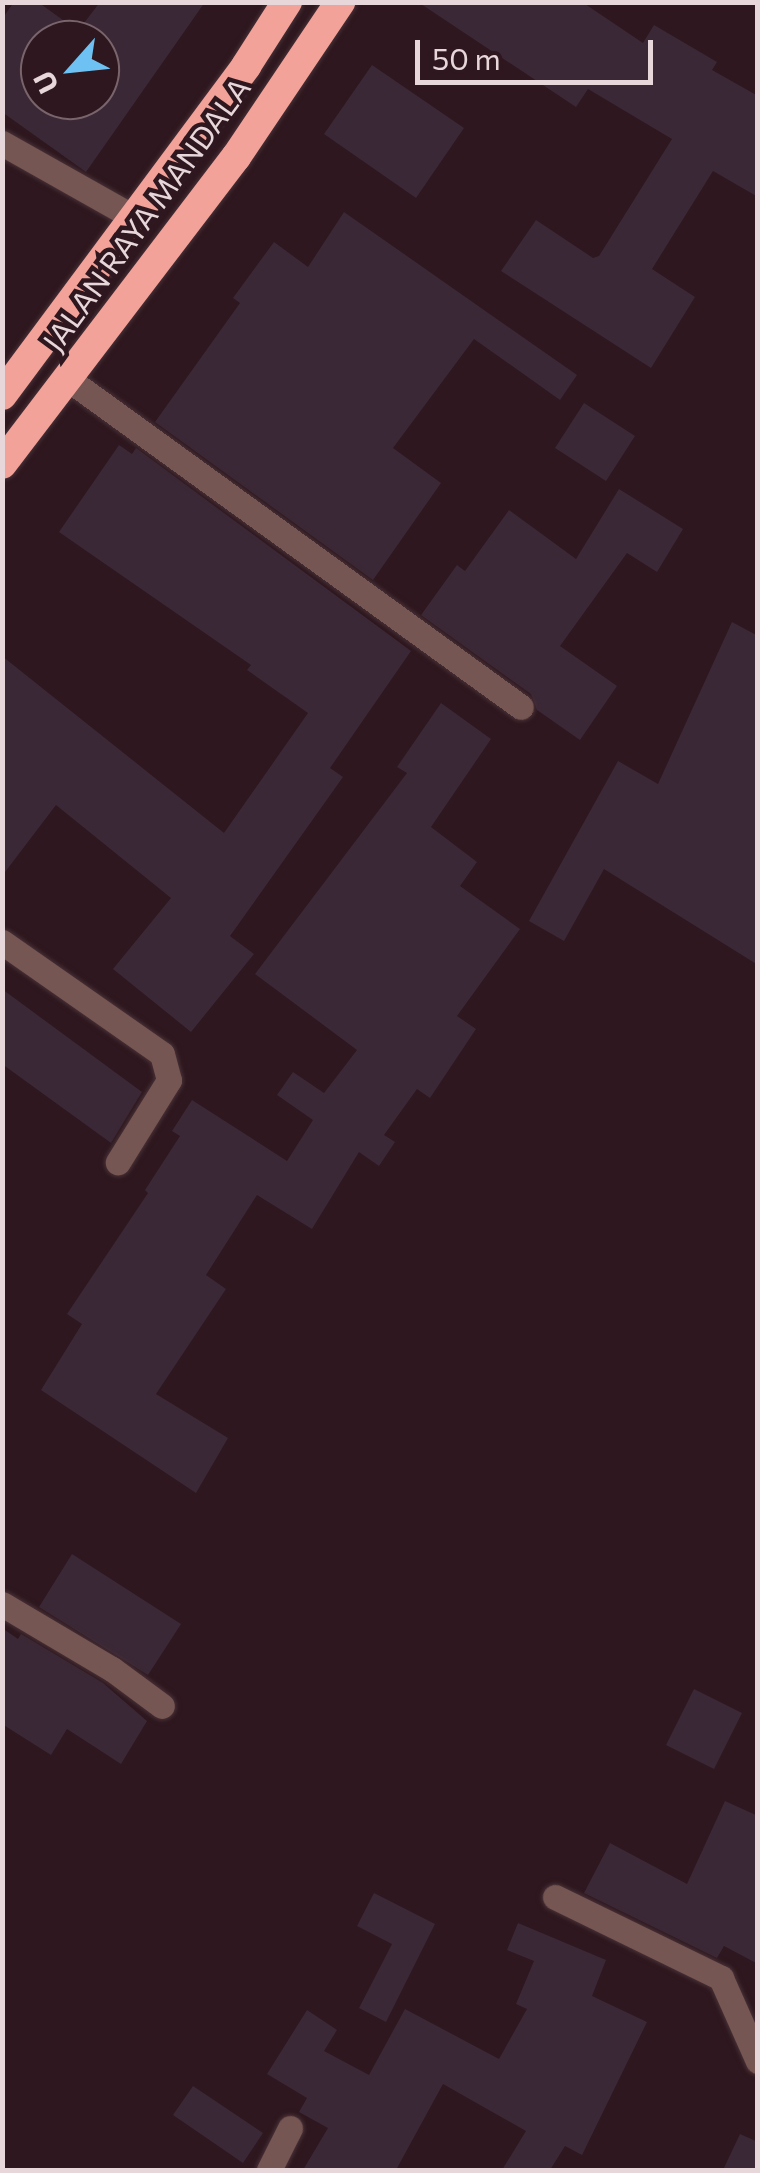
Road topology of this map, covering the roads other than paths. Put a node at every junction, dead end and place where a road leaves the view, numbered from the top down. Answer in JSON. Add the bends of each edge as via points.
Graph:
{"nodes":[{"id":1,"x":287,"y":2,"type":"edge"},
{"id":2,"x":340,"y":2,"type":"edge"},
{"id":3,"x":2,"y":143,"type":"edge"},
{"id":4,"x":135,"y":218,"type":"junction"},
{"id":5,"x":68,"y":378,"type":"junction"},
{"id":6,"x":2,"y":395,"type":"edge"},
{"id":7,"x":2,"y":464,"type":"edge"},
{"id":8,"x":522,"y":707,"type":"dead end"},
{"id":9,"x":2,"y":942,"type":"edge"},
{"id":10,"x":118,"y":1162,"type":"dead end"},
{"id":11,"x":2,"y":1604,"type":"edge"},
{"id":12,"x":162,"y":1706,"type":"dead end"},
{"id":13,"x":554,"y":1898,"type":"dead end"},
{"id":14,"x":758,"y":2061,"type":"edge"},
{"id":15,"x":290,"y":2128,"type":"dead end"},
{"id":16,"x":270,"y":2170,"type":"edge"}],
"edges":[{"from":1,"to":4,"type":"highway","name":"JALAN RAYA MANDALA"},
{"from":2,"to":5,"type":"highway","name":"JALAN RAYA MANDALA","via":[[236,157]]},
{"from":3,"to":4,"type":"street"},
{"from":4,"to":6,"type":"highway","name":"JALAN RAYA MANDALA"},
{"from":5,"to":7,"type":"highway","name":"JALAN RAYA MANDALA"},
{"from":5,"to":8,"type":"street"},
{"from":9,"to":10,"type":"street","via":[[162,1054],[168,1080]]},
{"from":11,"to":12,"type":"street"},
{"from":13,"to":14,"type":"street","via":[[721,1978]]},
{"from":15,"to":16,"type":"street"}]}
